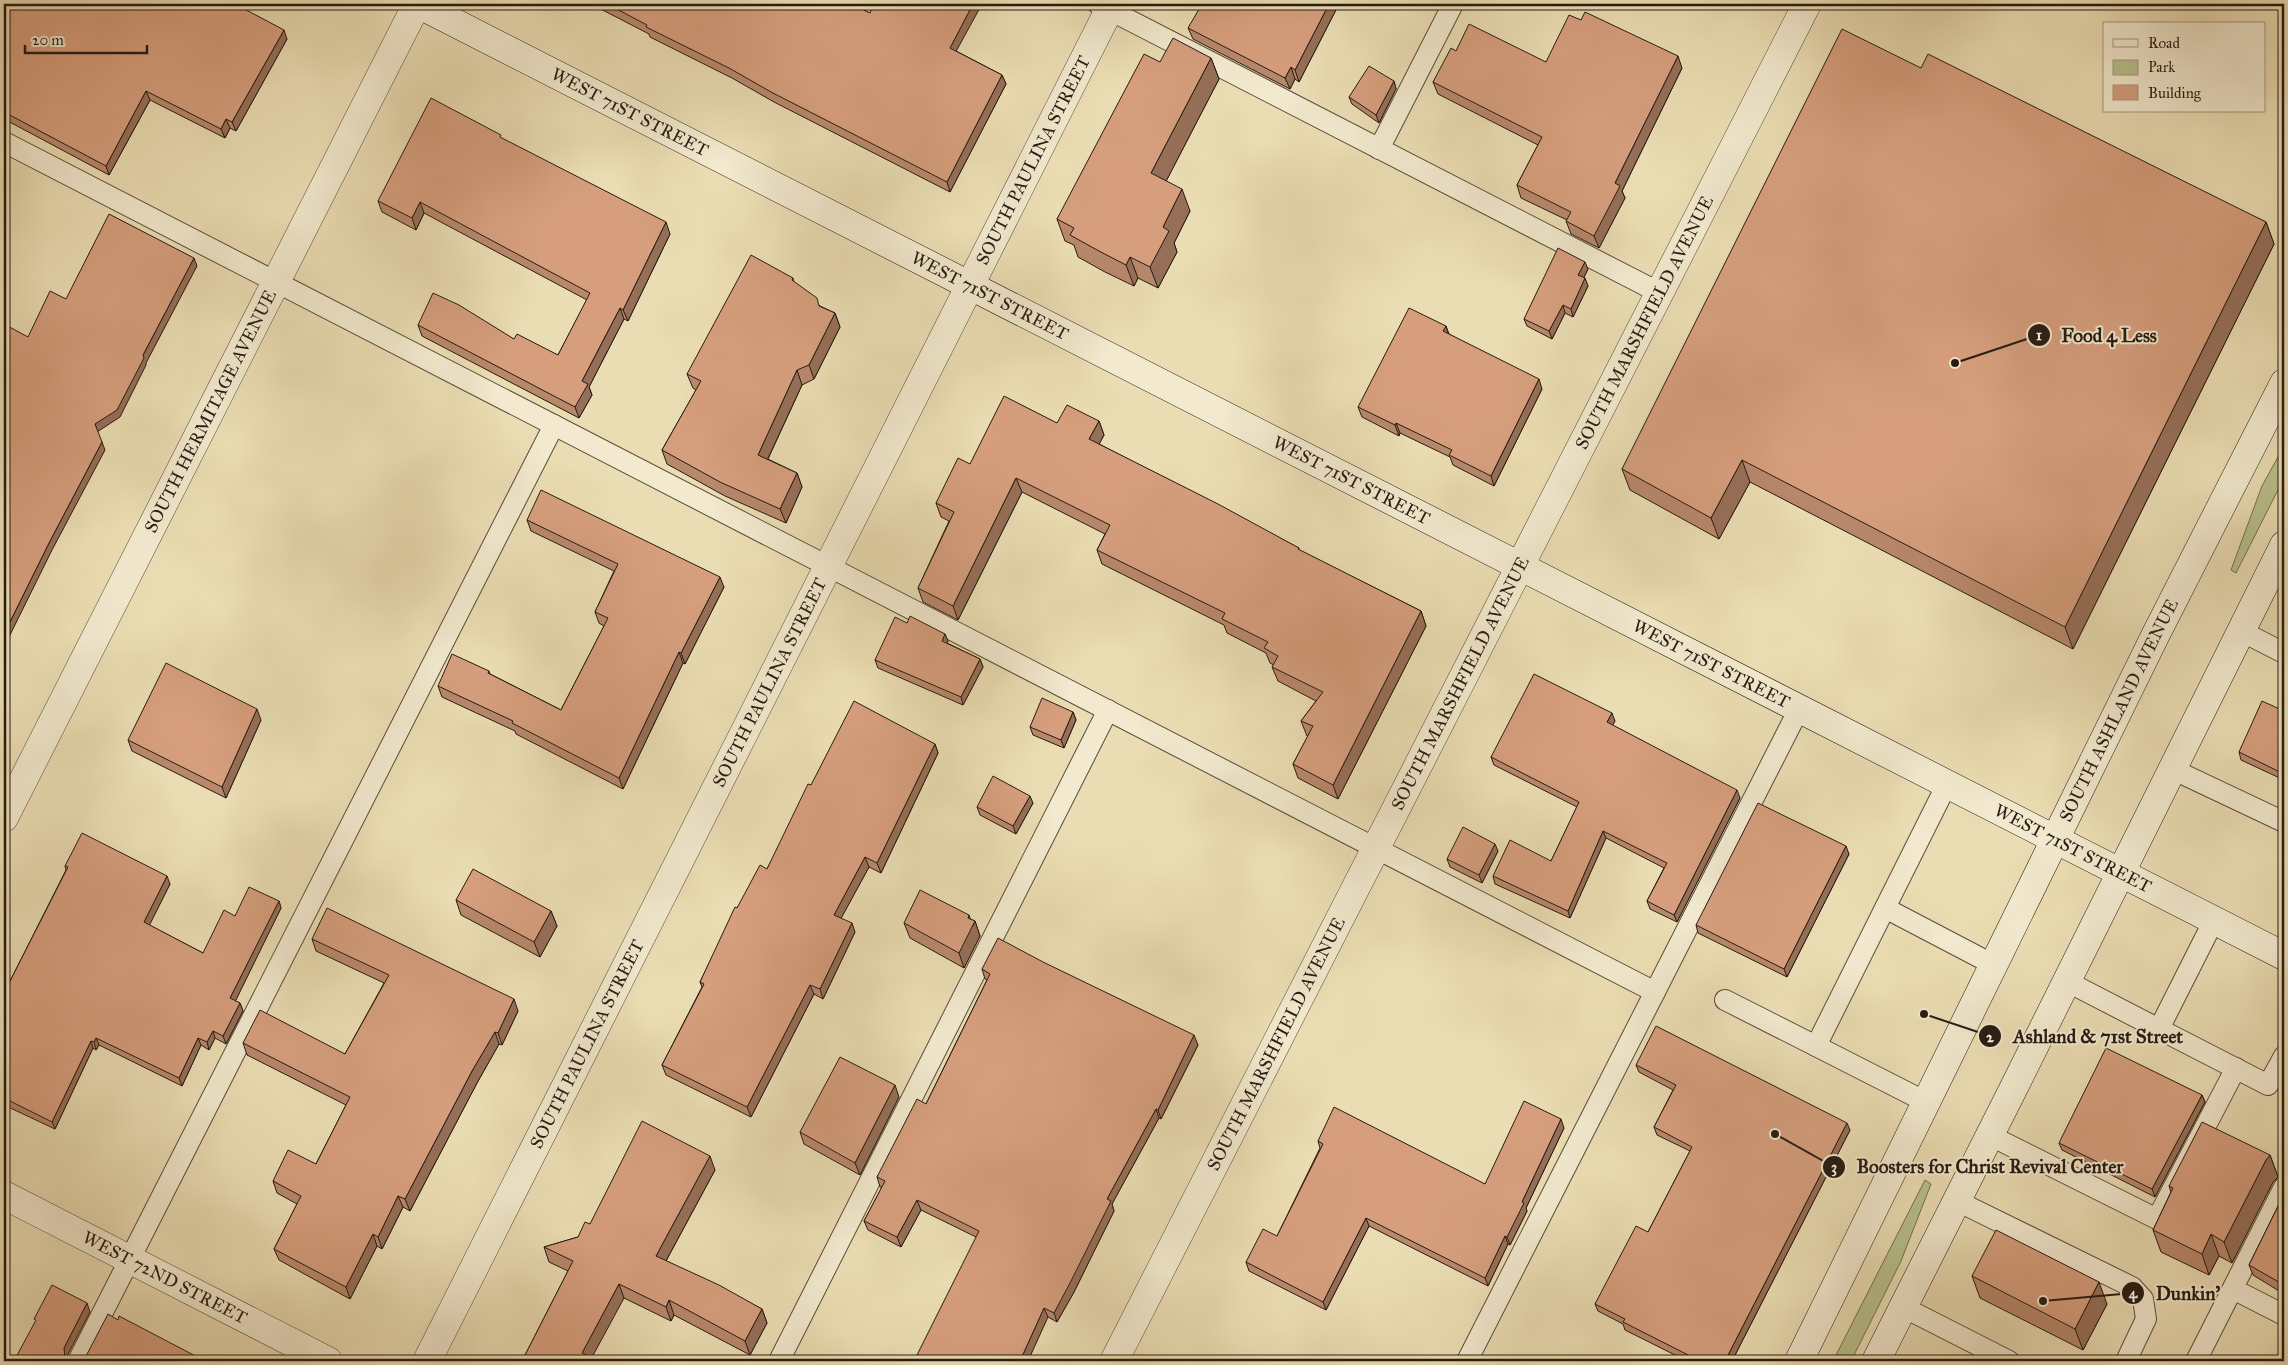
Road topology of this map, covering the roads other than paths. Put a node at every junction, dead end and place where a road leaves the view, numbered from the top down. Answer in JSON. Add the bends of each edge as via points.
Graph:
{"nodes":[{"id":1,"x":417,"y":4,"type":"edge"},
{"id":2,"x":1453,"y":4,"type":"edge"},
{"id":3,"x":1807,"y":4,"type":"edge"},
{"id":4,"x":1106,"y":6,"type":"edge"},
{"id":5,"x":4,"y":142,"type":"edge"},
{"id":6,"x":1378,"y":150,"type":"junction"},
{"id":7,"x":276,"y":282,"type":"junction"},
{"id":8,"x":970,"y":286,"type":"junction"},
{"id":9,"x":1660,"y":293,"type":"junction"},
{"id":10,"x":2284,"y":383,"type":"edge"},
{"id":11,"x":554,"y":425,"type":"junction"},
{"id":12,"x":2284,"y":545,"type":"edge"},
{"id":13,"x":828,"y":566,"type":"junction"},
{"id":14,"x":1520,"y":567,"type":"junction"},
{"id":15,"x":2241,"y":631,"type":"junction"},
{"id":16,"x":2284,"y":652,"type":"edge"},
{"id":17,"x":1799,"y":709,"type":"junction"},
{"id":18,"x":1108,"y":710,"type":"junction"},
{"id":19,"x":2172,"y":769,"type":"junction"},
{"id":20,"x":1947,"y":784,"type":"junction"},
{"id":21,"x":4,"y":818,"type":"edge"},
{"id":22,"x":2284,"y":822,"type":"edge"},
{"id":23,"x":2056,"y":840,"type":"junction"},
{"id":24,"x":1376,"y":848,"type":"junction"},
{"id":25,"x":2119,"y":873,"type":"junction"},
{"id":26,"x":1885,"y":908,"type":"junction"},
{"id":27,"x":2214,"y":920,"type":"junction"},
{"id":28,"x":2284,"y":956,"type":"edge"},
{"id":29,"x":1994,"y":965,"type":"junction"},
{"id":30,"x":2066,"y":981,"type":"junction"},
{"id":31,"x":1655,"y":992,"type":"junction"},
{"id":32,"x":1725,"y":1000,"type":"dead end"},
{"id":33,"x":2159,"y":1029,"type":"junction"},
{"id":34,"x":1816,"y":1046,"type":"junction"},
{"id":35,"x":2284,"y":1056,"type":"edge"},
{"id":36,"x":2236,"y":1068,"type":"junction"},
{"id":37,"x":1926,"y":1102,"type":"junction"},
{"id":38,"x":1991,"y":1136,"type":"junction"},
{"id":39,"x":2284,"y":1187,"type":"edge"},
{"id":40,"x":4,"y":1194,"type":"edge"},
{"id":41,"x":1957,"y":1202,"type":"junction"},
{"id":42,"x":130,"y":1260,"type":"junction"},
{"id":43,"x":2233,"y":1289,"type":"junction"},
{"id":44,"x":1903,"y":1307,"type":"junction"},
{"id":45,"x":2284,"y":1315,"type":"edge"},
{"id":46,"x":78,"y":1361,"type":"edge"},
{"id":47,"x":328,"y":1361,"type":"edge"},
{"id":48,"x":427,"y":1361,"type":"edge"},
{"id":49,"x":779,"y":1361,"type":"edge"},
{"id":50,"x":1114,"y":1361,"type":"edge"},
{"id":51,"x":1467,"y":1361,"type":"edge"},
{"id":52,"x":1799,"y":1361,"type":"edge"},
{"id":53,"x":1876,"y":1361,"type":"edge"},
{"id":54,"x":2009,"y":1361,"type":"edge"},
{"id":55,"x":2126,"y":1361,"type":"edge"},
{"id":56,"x":2196,"y":1361,"type":"edge"}],
"edges":[{"from":1,"to":7,"type":"street","name":"SOUTH HERMITAGE AVENUE"},
{"from":1,"to":8,"type":"street","name":"WEST 71ST STREET"},
{"from":2,"to":6,"type":"lane"},
{"from":3,"to":9,"type":"street","name":"SOUTH MARSHFIELD AVENUE"},
{"from":4,"to":6,"type":"lane"},
{"from":4,"to":8,"type":"street","name":"SOUTH PAULINA STREET"},
{"from":5,"to":7,"type":"lane"},
{"from":6,"to":9,"type":"lane"},
{"from":7,"to":11,"type":"lane"},
{"from":7,"to":21,"type":"street","name":"SOUTH HERMITAGE AVENUE"},
{"from":8,"to":13,"type":"street","name":"SOUTH PAULINA STREET"},
{"from":8,"to":14,"type":"street","name":"WEST 71ST STREET"},
{"from":9,"to":14,"type":"street","name":"SOUTH MARSHFIELD AVENUE"},
{"from":10,"to":23,"type":"street","name":"SOUTH ASHLAND AVENUE"},
{"from":11,"to":13,"type":"lane"},
{"from":11,"to":42,"type":"lane"},
{"from":12,"to":15,"type":"street"},
{"from":13,"to":18,"type":"lane"},
{"from":13,"to":48,"type":"street","name":"SOUTH PAULINA STREET"},
{"from":14,"to":17,"type":"street","name":"WEST 71ST STREET"},
{"from":14,"to":24,"type":"street","name":"SOUTH MARSHFIELD AVENUE"},
{"from":15,"to":16,"type":"lane"},
{"from":15,"to":19,"type":"street"},
{"from":17,"to":20,"type":"street","name":"WEST 71ST STREET"},
{"from":17,"to":31,"type":"lane"},
{"from":18,"to":24,"type":"lane"},
{"from":18,"to":49,"type":"lane"},
{"from":19,"to":22,"type":"lane"},
{"from":19,"to":25,"type":"street"},
{"from":20,"to":23,"type":"street","name":"WEST 71ST STREET"},
{"from":20,"to":26,"type":"lane"},
{"from":23,"to":25,"type":"street","name":"WEST 71ST STREET"},
{"from":23,"to":29,"type":"street","name":"SOUTH ASHLAND AVENUE"},
{"from":24,"to":31,"type":"lane"},
{"from":24,"to":50,"type":"street","name":"SOUTH MARSHFIELD AVENUE"},
{"from":25,"to":27,"type":"street","name":"WEST 71ST STREET"},
{"from":25,"to":30,"type":"street"},
{"from":26,"to":29,"type":"lane"},
{"from":26,"to":34,"type":"lane"},
{"from":27,"to":28,"type":"street","name":"WEST 71ST STREET"},
{"from":27,"to":33,"type":"lane"},
{"from":29,"to":37,"type":"street","name":"SOUTH ASHLAND AVENUE"},
{"from":30,"to":33,"type":"lane"},
{"from":30,"to":38,"type":"street"},
{"from":31,"to":51,"type":"lane"},
{"from":32,"to":34,"type":"lane"},
{"from":33,"to":36,"type":"lane"},
{"from":34,"to":37,"type":"lane"},
{"from":35,"to":36,"type":"lane","via":[[2268,1085]]},
{"from":36,"to":38,"type":"lane","via":[[2157,1219]]},
{"from":37,"to":52,"type":"street","name":"SOUTH ASHLAND AVENUE"},
{"from":38,"to":41,"type":"street"},
{"from":39,"to":43,"type":"lane"},
{"from":40,"to":42,"type":"street","name":"WEST 72ND STREET"},
{"from":41,"to":44,"type":"street"},
{"from":41,"to":55,"type":"lane","via":[[2132,1287],[2143,1299],[2146,1319]]},
{"from":42,"to":46,"type":"lane"},
{"from":42,"to":47,"type":"street","name":"WEST 72ND STREET"},
{"from":43,"to":45,"type":"lane"},
{"from":43,"to":56,"type":"lane"},
{"from":44,"to":53,"type":"street"},
{"from":44,"to":54,"type":"lane"}]}
